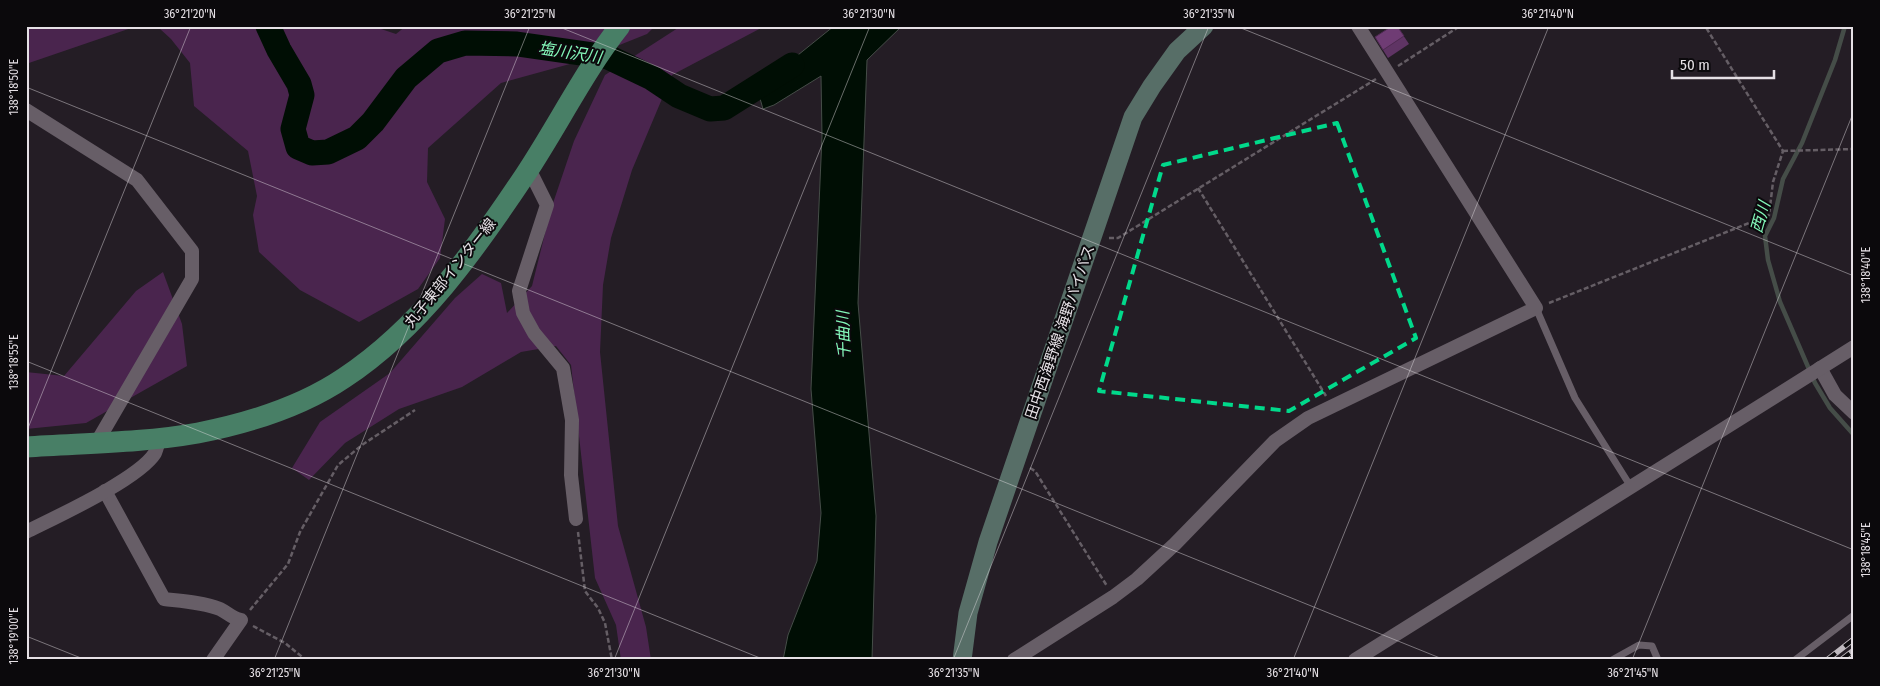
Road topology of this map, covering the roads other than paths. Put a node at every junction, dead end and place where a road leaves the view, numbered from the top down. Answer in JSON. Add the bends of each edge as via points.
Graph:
{"nodes":[{"id":1,"x":620,"y":26,"type":"edge"},
{"id":2,"x":1204,"y":26,"type":"edge"},
{"id":3,"x":1358,"y":26,"type":"edge"},
{"id":4,"x":26,"y":110,"type":"edge"},
{"id":5,"x":529,"y":168,"type":"junction"},
{"id":6,"x":1536,"y":308,"type":"junction"},
{"id":7,"x":1854,"y":347,"type":"edge"},
{"id":8,"x":1820,"y":368,"type":"junction"},
{"id":9,"x":1854,"y":413,"type":"edge"},
{"id":10,"x":160,"y":438,"type":"junction"},
{"id":11,"x":97,"y":442,"type":"junction"},
{"id":12,"x":26,"y":447,"type":"edge"},
{"id":13,"x":1631,"y":488,"type":"junction"},
{"id":14,"x":105,"y":491,"type":"junction"},
{"id":15,"x":576,"y":518,"type":"road end"},
{"id":16,"x":26,"y":532,"type":"edge"},
{"id":17,"x":1854,"y":615,"type":"edge"},
{"id":18,"x":212,"y":660,"type":"edge"},
{"id":19,"x":962,"y":660,"type":"edge"},
{"id":20,"x":1014,"y":660,"type":"edge"},
{"id":21,"x":1355,"y":660,"type":"edge"},
{"id":22,"x":1612,"y":660,"type":"edge"},
{"id":23,"x":1658,"y":660,"type":"edge"},
{"id":24,"x":1795,"y":660,"type":"edge"}],
"edges":[{"from":1,"to":5,"type":"main road","name":"丸子東部インター線"},
{"from":2,"to":19,"type":"street","name":"田中西海野線 海野バイパス","via":[[1177,51],[1133,117],[974,589]]},
{"from":3,"to":6,"type":"street"},
{"from":4,"to":11,"type":"street","via":[[137,180],[192,251],[192,279]]},
{"from":5,"to":10,"type":"main road","name":"丸子東部インター線","via":[[448,280],[404,329],[368,362],[290,407],[223,427]]},
{"from":5,"to":15,"type":"street","via":[[547,206],[519,291],[526,319],[562,368],[572,420],[571,474]]},
{"from":6,"to":13,"type":"lane","via":[[1575,398]]},
{"from":6,"to":20,"type":"street","via":[[1308,418],[1275,441],[1137,579]]},
{"from":7,"to":8,"type":"street"},
{"from":8,"to":9,"type":"street","via":[[1835,395]]},
{"from":8,"to":13,"type":"street"},
{"from":10,"to":11,"type":"main road","name":"丸子東部インター線"},
{"from":10,"to":14,"type":"street","via":[[154,454],[142,467]]},
{"from":11,"to":12,"type":"main road","name":"丸子東部インター線"},
{"from":13,"to":21,"type":"street"},
{"from":14,"to":16,"type":"street"},
{"from":14,"to":18,"type":"street","via":[[164,599],[198,603],[242,620]]},
{"from":17,"to":24,"type":"lane"},
{"from":22,"to":23,"type":"lane","via":[[1639,644],[1652,646]]}]}
